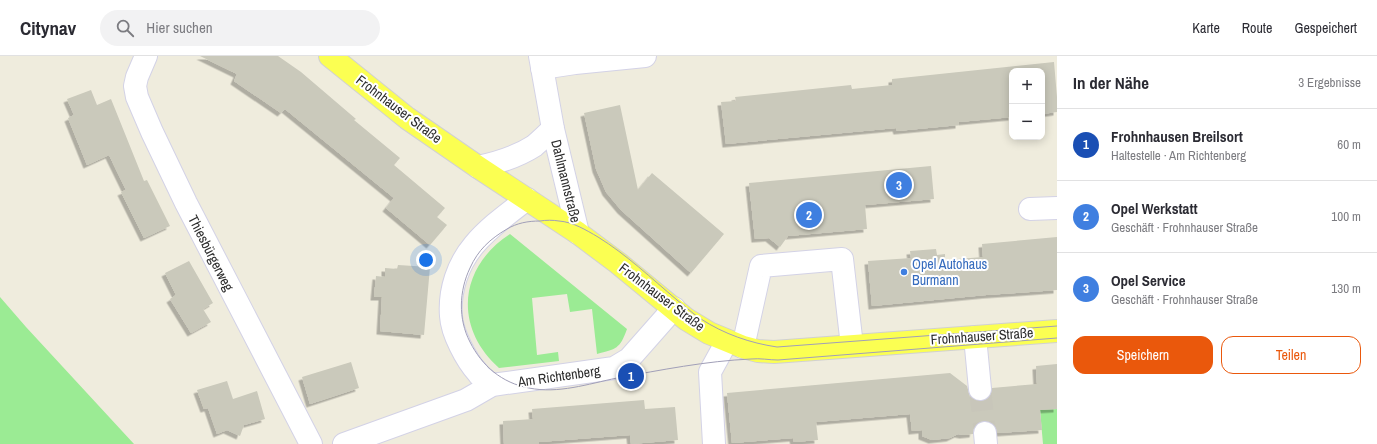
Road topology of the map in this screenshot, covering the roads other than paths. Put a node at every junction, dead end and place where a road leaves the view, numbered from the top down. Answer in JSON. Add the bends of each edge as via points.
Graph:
{"nodes":[{"id":1,"x":146,"y":56,"type":"edge"},
{"id":2,"x":330,"y":56,"type":"edge"},
{"id":3,"x":645,"y":56,"type":"edge"},
{"id":4,"x":541,"y":62,"type":"edge"},
{"id":5,"x":553,"y":129,"type":"junction"},
{"id":6,"x":478,"y":167,"type":"junction"},
{"id":7,"x":527,"y":199,"type":"junction"},
{"id":8,"x":1057,"y":208,"type":"edge"},
{"id":9,"x":1030,"y":209,"type":"dead end"},
{"id":10,"x":578,"y":233,"type":"junction"},
{"id":11,"x":674,"y":308,"type":"junction"},
{"id":12,"x":1057,"y":330,"type":"edge"},
{"id":13,"x":975,"y":337,"type":"junction"},
{"id":14,"x":735,"y":344,"type":"junction"},
{"id":15,"x":852,"y":346,"type":"junction"},
{"id":16,"x":492,"y":385,"type":"junction"},
{"id":17,"x":980,"y":389,"type":"tunnel mouth"},
{"id":18,"x":311,"y":444,"type":"edge"},
{"id":19,"x":344,"y":444,"type":"edge"},
{"id":20,"x":714,"y":444,"type":"edge"}],
"edges":[{"from":1,"to":18,"type":"street","name":"Thiesbürgerweg","via":[[135,86],[137,97],[186,203]]},
{"from":2,"to":6,"type":"main road","name":"Frohnhauser Straße","via":[[407,118]]},
{"from":3,"to":4,"type":"street","via":[[574,63]]},
{"from":4,"to":5,"type":"street","name":"Dahlmannstraße"},
{"from":5,"to":6,"type":"street","name":"Dahlmannstraße","via":[[534,146],[515,156]]},
{"from":5,"to":10,"type":"street","name":"Dahlmannstraße"},
{"from":6,"to":7,"type":"main road","name":"Frohnhauser Straße"},
{"from":7,"to":10,"type":"main road","name":"Frohnhauser Straße"},
{"from":7,"to":16,"type":"street","via":[[474,245],[462,263],[452,290],[451,317],[461,347],[478,374]]},
{"from":8,"to":9,"type":"street"},
{"from":10,"to":11,"type":"main road","name":"Frohnhauser Straße"},
{"from":11,"to":14,"type":"main road","name":"Frohnhauser Straße","via":[[709,333]]},
{"from":11,"to":16,"type":"street","name":"Am Richtenberg","via":[[629,359],[614,368]]},
{"from":12,"to":13,"type":"main road","name":"Frohnhauser Straße"},
{"from":13,"to":15,"type":"main road","name":"Frohnhauser Straße"},
{"from":13,"to":17,"type":"street"},
{"from":14,"to":15,"type":"main road","name":"Frohnhauser Straße","via":[[758,351],[774,352]]},
{"from":14,"to":15,"type":"street","via":[[761,266],[842,259]]},
{"from":14,"to":20,"type":"street","via":[[710,372]]},
{"from":16,"to":19,"type":"street","name":"Am Richtenberg","via":[[466,400]]}]}
